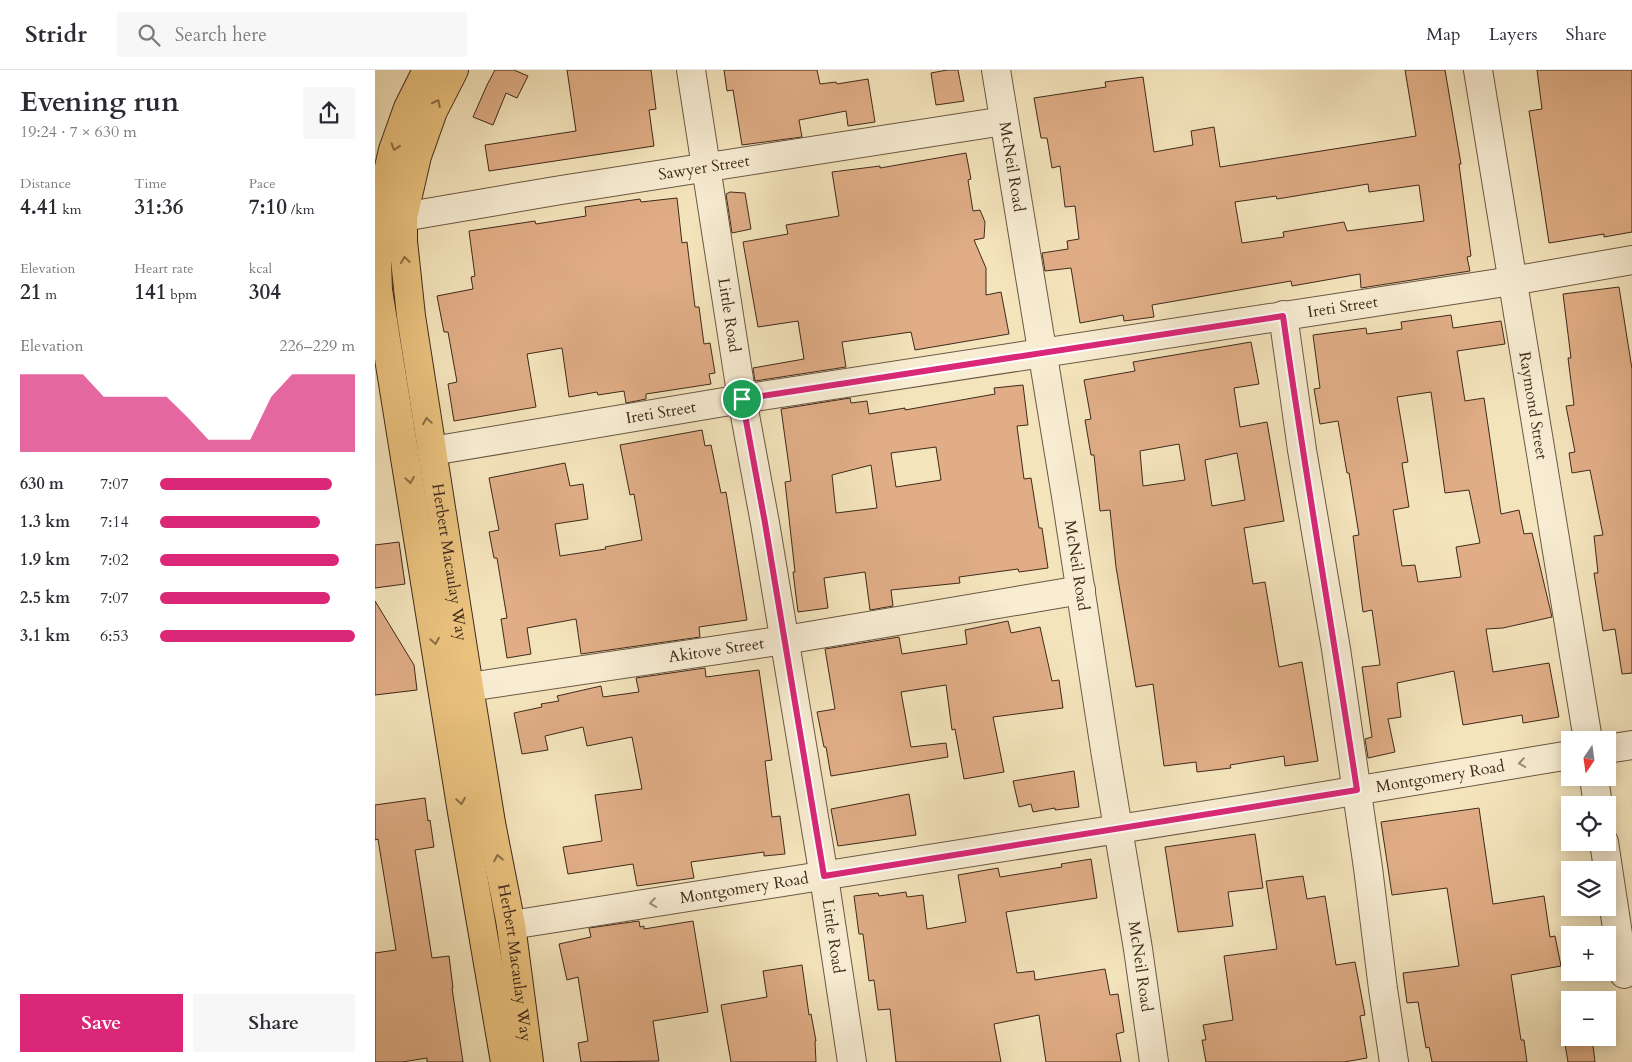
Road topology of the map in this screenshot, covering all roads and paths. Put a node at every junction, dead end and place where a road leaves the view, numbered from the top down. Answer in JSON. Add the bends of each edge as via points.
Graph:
{"nodes":[{"id":1,"x":427,"y":70,"type":"edge"},
{"id":2,"x":454,"y":70,"type":"edge"},
{"id":3,"x":691,"y":70,"type":"edge"},
{"id":4,"x":996,"y":70,"type":"edge"},
{"id":5,"x":1478,"y":70,"type":"edge"},
{"id":6,"x":1004,"y":121,"type":"junction"},
{"id":7,"x":706,"y":167,"type":"junction"},
{"id":8,"x":386,"y":218,"type":"edge"},
{"id":9,"x":1632,"y":260,"type":"edge"},
{"id":10,"x":1512,"y":281,"type":"junction"},
{"id":11,"x":377,"y":289,"type":"edge"},
{"id":12,"x":1283,"y":316,"type":"junction"},
{"id":13,"x":1043,"y":354,"type":"junction"},
{"id":14,"x":742,"y":399,"type":"junction"},
{"id":15,"x":432,"y":452,"type":"junction"},
{"id":16,"x":1081,"y":590,"type":"junction"},
{"id":17,"x":785,"y":640,"type":"junction"},
{"id":18,"x":469,"y":687,"type":"junction"},
{"id":19,"x":1587,"y":731,"type":"edge"},
{"id":20,"x":1632,"y":745,"type":"edge"},
{"id":21,"x":1616,"y":748,"type":"edge"},
{"id":22,"x":1561,"y":756,"type":"edge"},
{"id":23,"x":1357,"y":790,"type":"junction"},
{"id":24,"x":1118,"y":829,"type":"junction"},
{"id":25,"x":1605,"y":851,"type":"edge"},
{"id":26,"x":824,"y":876,"type":"junction"},
{"id":27,"x":511,"y":925,"type":"junction"},
{"id":28,"x":1624,"y":974,"type":"dead end"},
{"id":29,"x":505,"y":1062,"type":"edge"},
{"id":30,"x":529,"y":1062,"type":"edge"},
{"id":31,"x":852,"y":1062,"type":"edge"},
{"id":32,"x":1154,"y":1062,"type":"edge"},
{"id":33,"x":1394,"y":1062,"type":"edge"}],
"edges":[{"from":1,"to":8,"type":"highway","name":"Herbert Macaulay Way","one_way":true,"via":[[407,108],[393,150],[380,206]]},
{"from":8,"to":2,"type":"highway","name":"Herbert Macaulay Way","one_way":true},
{"from":3,"to":7,"type":"street","name":"Little Road"},
{"from":4,"to":6,"type":"street","name":"McNeil Road"},
{"from":5,"to":10,"type":"street","name":"Raymond Street"},
{"from":6,"to":7,"type":"street","name":"Sawyer Street"},
{"from":6,"to":13,"type":"street","name":"McNeil Road"},
{"from":7,"to":8,"type":"street","name":"Sawyer Street"},
{"from":7,"to":14,"type":"street","name":"Little Road"},
{"from":8,"to":11,"type":"highway","name":"Herbert Macaulay Way","via":[[377,262]]},
{"from":15,"to":8,"type":"highway","name":"Herbert Macaulay Way","one_way":true,"via":[[403,241]]},
{"from":9,"to":10,"type":"street","name":"Ireti Street"},
{"from":10,"to":12,"type":"street","name":"Ireti Street"},
{"from":10,"to":19,"type":"street","name":"Raymond Street"},
{"from":11,"to":29,"type":"highway","name":"Herbert Macaulay Way","one_way":true},
{"from":12,"to":13,"type":"street","name":"Ireti Street"},
{"from":12,"to":23,"type":"street"},
{"from":13,"to":14,"type":"street","name":"Ireti Street"},
{"from":13,"to":16,"type":"street","name":"McNeil Road"},
{"from":14,"to":15,"type":"street","name":"Ireti Street"},
{"from":14,"to":17,"type":"street","name":"Little Road"},
{"from":15,"to":18,"type":"highway","name":"Herbert Macaulay Way"},
{"from":16,"to":17,"type":"street","name":"Akitove Street"},
{"from":16,"to":24,"type":"street","name":"McNeil Road"},
{"from":17,"to":18,"type":"street","name":"Akitove Street"},
{"from":17,"to":26,"type":"street","name":"Little Road"},
{"from":27,"to":18,"type":"highway","name":"Herbert Macaulay Way","one_way":true},
{"from":20,"to":21,"type":"street"},
{"from":22,"to":23,"type":"street","name":"Montgomery Road","one_way":true},
{"from":23,"to":24,"type":"street","name":"Montgomery Road"},
{"from":23,"to":33,"type":"street"},
{"from":24,"to":26,"type":"street","name":"Montgomery Road"},
{"from":24,"to":32,"type":"street","name":"McNeil Road"},
{"from":25,"to":28,"type":"street"},
{"from":26,"to":27,"type":"street","name":"Montgomery Road","one_way":true},
{"from":26,"to":31,"type":"street","name":"Little Road"},
{"from":27,"to":30,"type":"highway","name":"Herbert Macaulay Way"}]}
